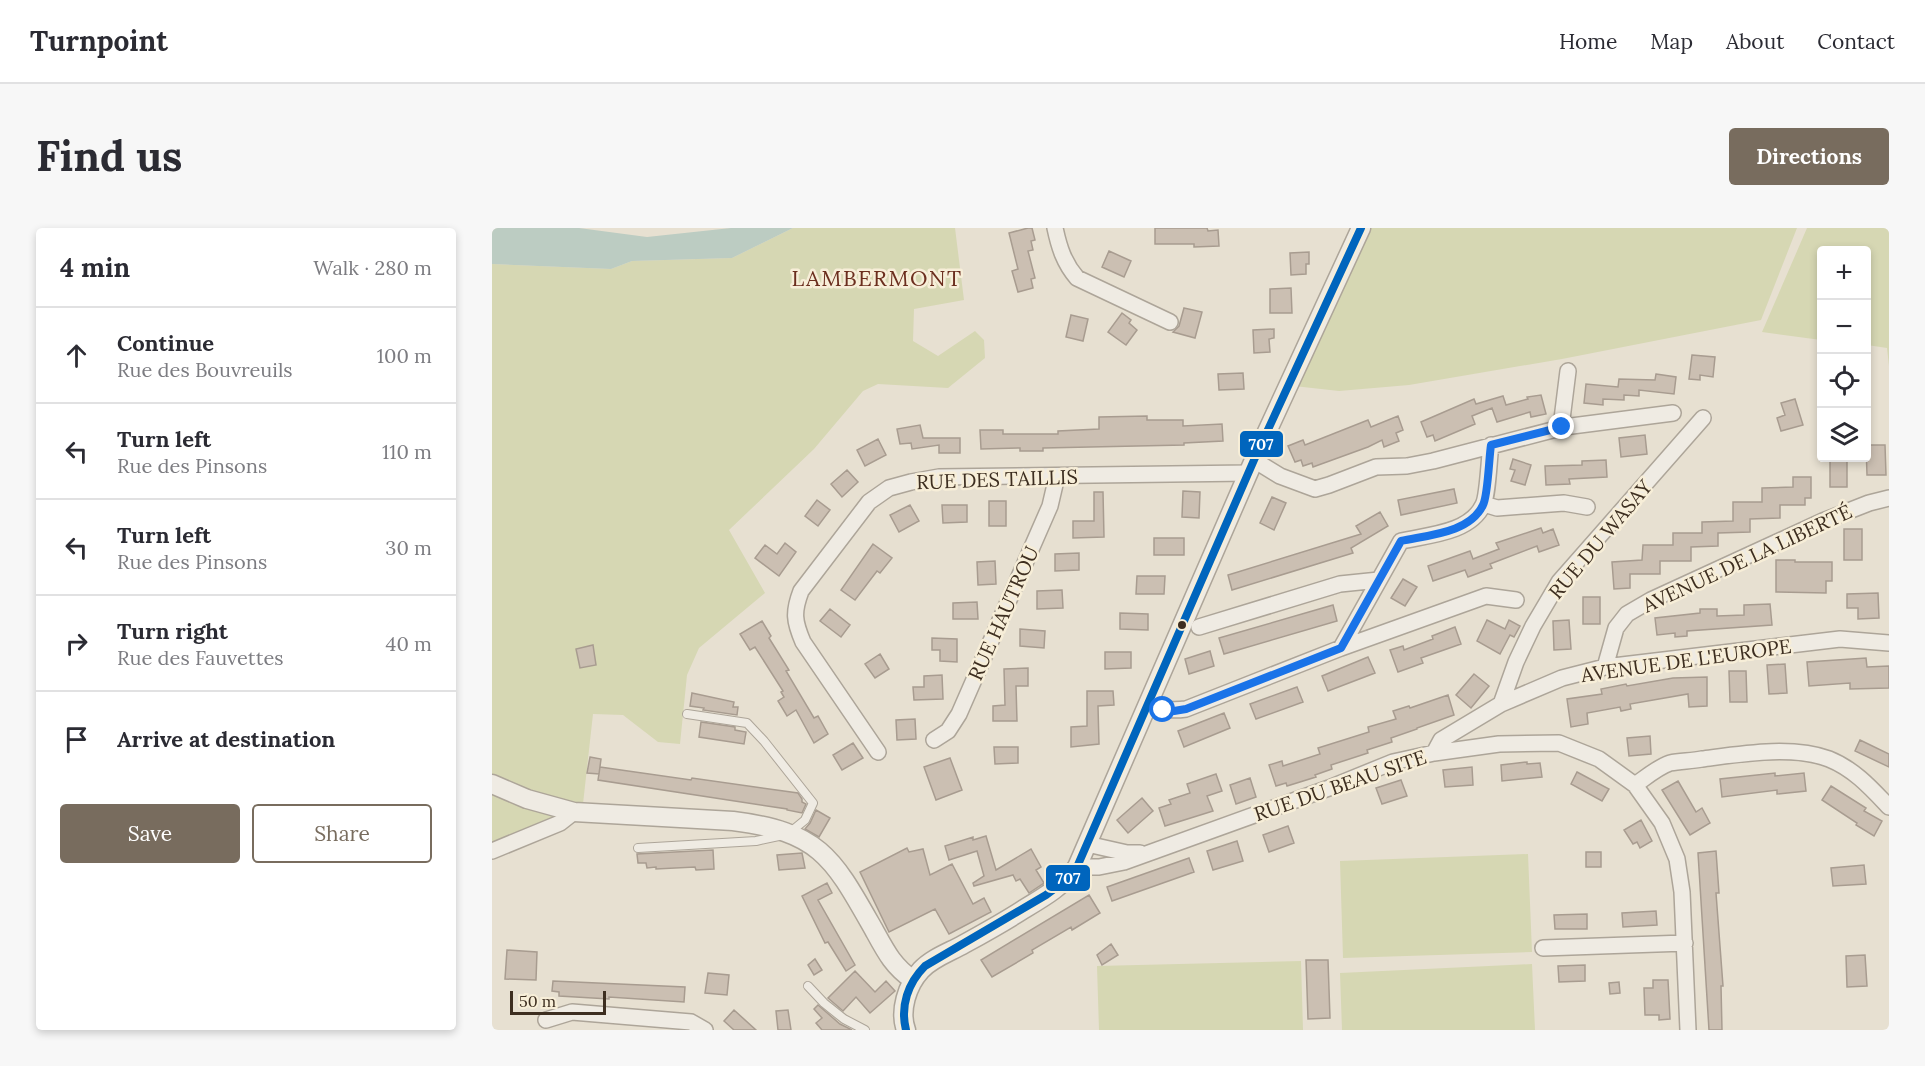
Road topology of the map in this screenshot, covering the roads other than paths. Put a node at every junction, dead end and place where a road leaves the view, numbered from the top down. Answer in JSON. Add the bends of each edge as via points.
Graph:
{"nodes":[{"id":1,"x":1055,"y":228,"type":"edge"},
{"id":2,"x":1361,"y":228,"type":"edge"},
{"id":3,"x":1170,"y":322,"type":"dead end"},
{"id":4,"x":1568,"y":370,"type":"dead end"},
{"id":5,"x":1673,"y":413,"type":"dead end"},
{"id":6,"x":1703,"y":418,"type":"dead end"},
{"id":7,"x":1562,"y":427,"type":"junction"},
{"id":8,"x":1491,"y":445,"type":"junction"},
{"id":9,"x":1252,"y":466,"type":"junction"},
{"id":10,"x":1057,"y":476,"type":"junction"},
{"id":11,"x":1889,"y":498,"type":"edge"},
{"id":12,"x":1484,"y":504,"type":"junction"},
{"id":13,"x":1587,"y":507,"type":"dead end"},
{"id":14,"x":1379,"y":580,"type":"junction"},
{"id":15,"x":1516,"y":600,"type":"dead end"},
{"id":16,"x":1198,"y":627,"type":"dead end"},
{"id":17,"x":1889,"y":643,"type":"edge"},
{"id":18,"x":1341,"y":648,"type":"junction"},
{"id":19,"x":1605,"y":667,"type":"junction"},
{"id":20,"x":1501,"y":704,"type":"junction"},
{"id":21,"x":1148,"y":706,"type":"junction"},
{"id":22,"x":687,"y":714,"type":"dead end"},
{"id":23,"x":934,"y":740,"type":"dead end"},
{"id":24,"x":878,"y":752,"type":"dead end"},
{"id":25,"x":1434,"y":753,"type":"junction"},
{"id":26,"x":492,"y":784,"type":"edge"},
{"id":27,"x":1635,"y":785,"type":"junction"},
{"id":28,"x":1889,"y":807,"type":"edge"},
{"id":29,"x":574,"y":812,"type":"junction"},
{"id":30,"x":788,"y":834,"type":"junction"},
{"id":31,"x":1087,"y":844,"type":"junction"},
{"id":32,"x":638,"y":848,"type":"dead end"},
{"id":33,"x":492,"y":851,"type":"edge"},
{"id":34,"x":1143,"y":854,"type":"junction"},
{"id":35,"x":1077,"y":867,"type":"junction"},
{"id":36,"x":1685,"y":943,"type":"junction"},
{"id":37,"x":1543,"y":948,"type":"dead end"},
{"id":38,"x":913,"y":980,"type":"junction"},
{"id":39,"x":808,"y":986,"type":"dead end"},
{"id":40,"x":546,"y":1020,"type":"dead end"},
{"id":41,"x":902,"y":1029,"type":"edge"},
{"id":42,"x":705,"y":1030,"type":"edge"},
{"id":43,"x":865,"y":1030,"type":"edge"},
{"id":44,"x":1688,"y":1030,"type":"edge"}],
"edges":[{"from":1,"to":3,"type":"street","via":[[1068,268],[1077,278]]},
{"from":2,"to":9,"type":"street"},
{"from":4,"to":7,"type":"street"},
{"from":5,"to":7,"type":"street"},
{"from":6,"to":20,"type":"street","name":"RUE DU WASAY","via":[[1559,582],[1533,626]]},
{"from":7,"to":8,"type":"street"},
{"from":8,"to":9,"type":"street","via":[[1407,466],[1376,467],[1315,489]]},
{"from":8,"to":12,"type":"street"},
{"from":9,"to":10,"type":"street","name":"RUE DES TAILLIS"},
{"from":9,"to":21,"type":"street"},
{"from":10,"to":23,"type":"street","name":"RUE HAUTROU","via":[[1050,506],[959,714],[948,731]]},
{"from":10,"to":24,"type":"street","name":"RUE DES TAILLIS","via":[[939,477],[889,488],[869,502],[801,591],[795,608],[803,642]]},
{"from":11,"to":19,"type":"street","name":"AVENUE DE LA LIBERTÉ","via":[[1823,521],[1627,614],[1616,628]]},
{"from":12,"to":13,"type":"street","via":[[1497,507],[1564,503]]},
{"from":12,"to":14,"type":"street","via":[[1473,519],[1457,528],[1401,541]]},
{"from":14,"to":16,"type":"street","via":[[1340,584]]},
{"from":14,"to":18,"type":"street"},
{"from":15,"to":18,"type":"street","via":[[1486,596]]},
{"from":17,"to":19,"type":"street","name":"AVENUE DE L'EUROPE","via":[[1840,639]]},
{"from":18,"to":21,"type":"street","via":[[1186,709]]},
{"from":19,"to":20,"type":"street","name":"AVENUE DE L'EUROPE","via":[[1562,678]]},
{"from":20,"to":25,"type":"street","name":"AVENUE DE L'EUROPE","via":[[1441,740]]},
{"from":21,"to":31,"type":"street"},
{"from":22,"to":30,"type":"lane","via":[[747,723],[764,741],[813,803],[804,820]]},
{"from":25,"to":27,"type":"street","name":"RUE DU BEAU SITE","via":[[1499,744],[1559,743],[1599,759]]},
{"from":25,"to":34,"type":"street","name":"RUE DU BEAU SITE","via":[[1393,762]]},
{"from":26,"to":29,"type":"street"},
{"from":27,"to":28,"type":"street","via":[[1668,764],[1786,752],[1811,754],[1863,779]]},
{"from":27,"to":36,"type":"street","name":"RUE DU BEAU SITE","via":[[1662,823],[1677,859]]},
{"from":29,"to":30,"type":"street","via":[[733,821]]},
{"from":29,"to":33,"type":"street","via":[[560,822]]},
{"from":30,"to":32,"type":"lane","via":[[756,841]]},
{"from":30,"to":38,"type":"street","via":[[806,840],[833,864],[893,964]]},
{"from":31,"to":34,"type":"street","name":"RUE DU BEAU SITE"},
{"from":31,"to":35,"type":"street"},
{"from":34,"to":35,"type":"street","name":"RUE DU BEAU SITE","via":[[1099,867]]},
{"from":35,"to":38,"type":"street","via":[[1053,891],[988,932],[931,961]]},
{"from":36,"to":37,"type":"street"},
{"from":36,"to":44,"type":"street","name":"RUE DU BEAU SITE"},
{"from":38,"to":41,"type":"street"},
{"from":39,"to":43,"type":"lane","via":[[844,1019]]},
{"from":40,"to":42,"type":"street","via":[[572,1012],[691,1022]]}]}
